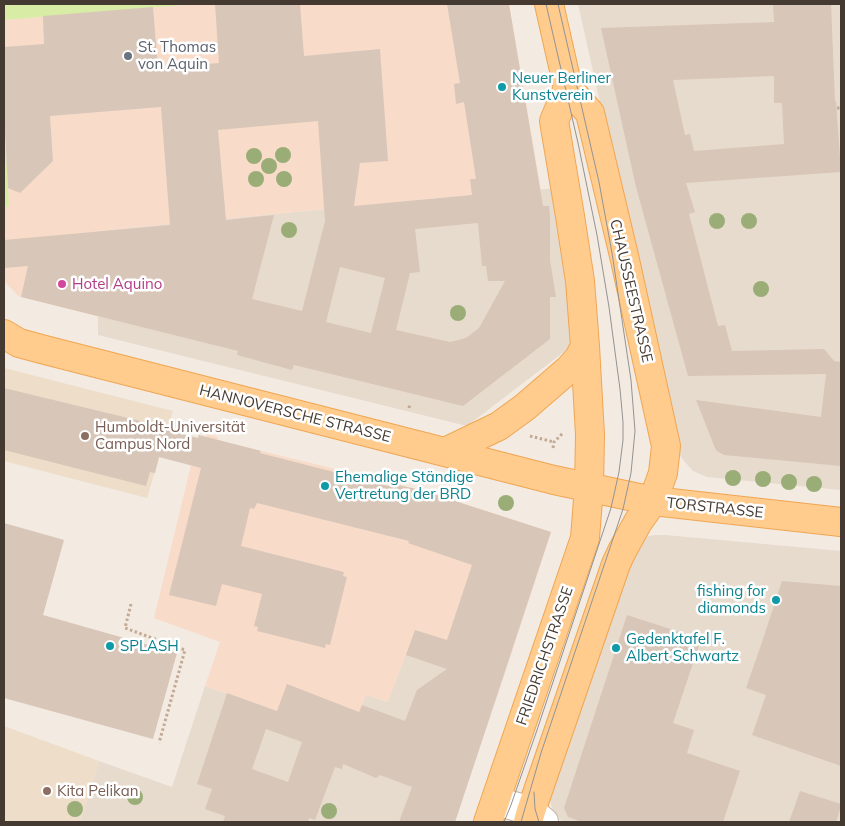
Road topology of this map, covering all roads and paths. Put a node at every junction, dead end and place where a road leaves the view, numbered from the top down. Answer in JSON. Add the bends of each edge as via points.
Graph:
{"nodes":[{"id":1,"x":549,"y":4,"type":"edge"},
{"id":2,"x":568,"y":88,"type":"junction"},
{"id":3,"x":4,"y":334,"type":"edge"},
{"id":4,"x":585,"y":346,"type":"junction"},
{"id":5,"x":410,"y":404,"type":"dead end"},
{"id":6,"x":409,"y":408,"type":"dead end"},
{"id":7,"x":554,"y":442,"type":"dead end"},
{"id":8,"x":553,"y":448,"type":"dead end"},
{"id":9,"x":445,"y":452,"type":"junction"},
{"id":10,"x":590,"y":487,"type":"junction"},
{"id":11,"x":653,"y":501,"type":"junction"},
{"id":12,"x":841,"y":522,"type":"edge"},
{"id":13,"x":131,"y":604,"type":"dead end"},
{"id":14,"x":159,"y":743,"type":"dead end"},
{"id":15,"x":492,"y":811,"type":"edge"},
{"id":16,"x":534,"y":818,"type":"edge"}],
"edges":[{"from":1,"to":2,"type":"main road","name":"CHAUSSEESTRASSE"},
{"from":2,"to":4,"type":"main road","via":[[554,121],[580,281]]},
{"from":2,"to":11,"type":"main road","name":"CHAUSSEESTRASSE","via":[[590,113],[666,446],[663,473]]},
{"from":3,"to":9,"type":"main road","name":"HANNOVERSCHE STRASSE","via":[[45,350]]},
{"from":4,"to":9,"type":"main road","via":[[569,369],[525,407],[499,426]]},
{"from":4,"to":10,"type":"main road"},
{"from":5,"to":6,"type":"path"},
{"from":7,"to":8,"type":"path"},
{"from":9,"to":10,"type":"main road","name":"HANNOVERSCHE STRASSE"},
{"from":10,"to":11,"type":"main road","name":"TORSTRASSE"},
{"from":10,"to":15,"type":"main road","name":"FRIEDRICHSTRASSE","via":[[585,538]]},
{"from":11,"to":12,"type":"main road","name":"TORSTRASSE"},
{"from":11,"to":16,"type":"main road","via":[[616,564]]},
{"from":13,"to":14,"type":"path","via":[[125,628],[185,650]]},
{"from":15,"to":16,"type":"street"}]}
